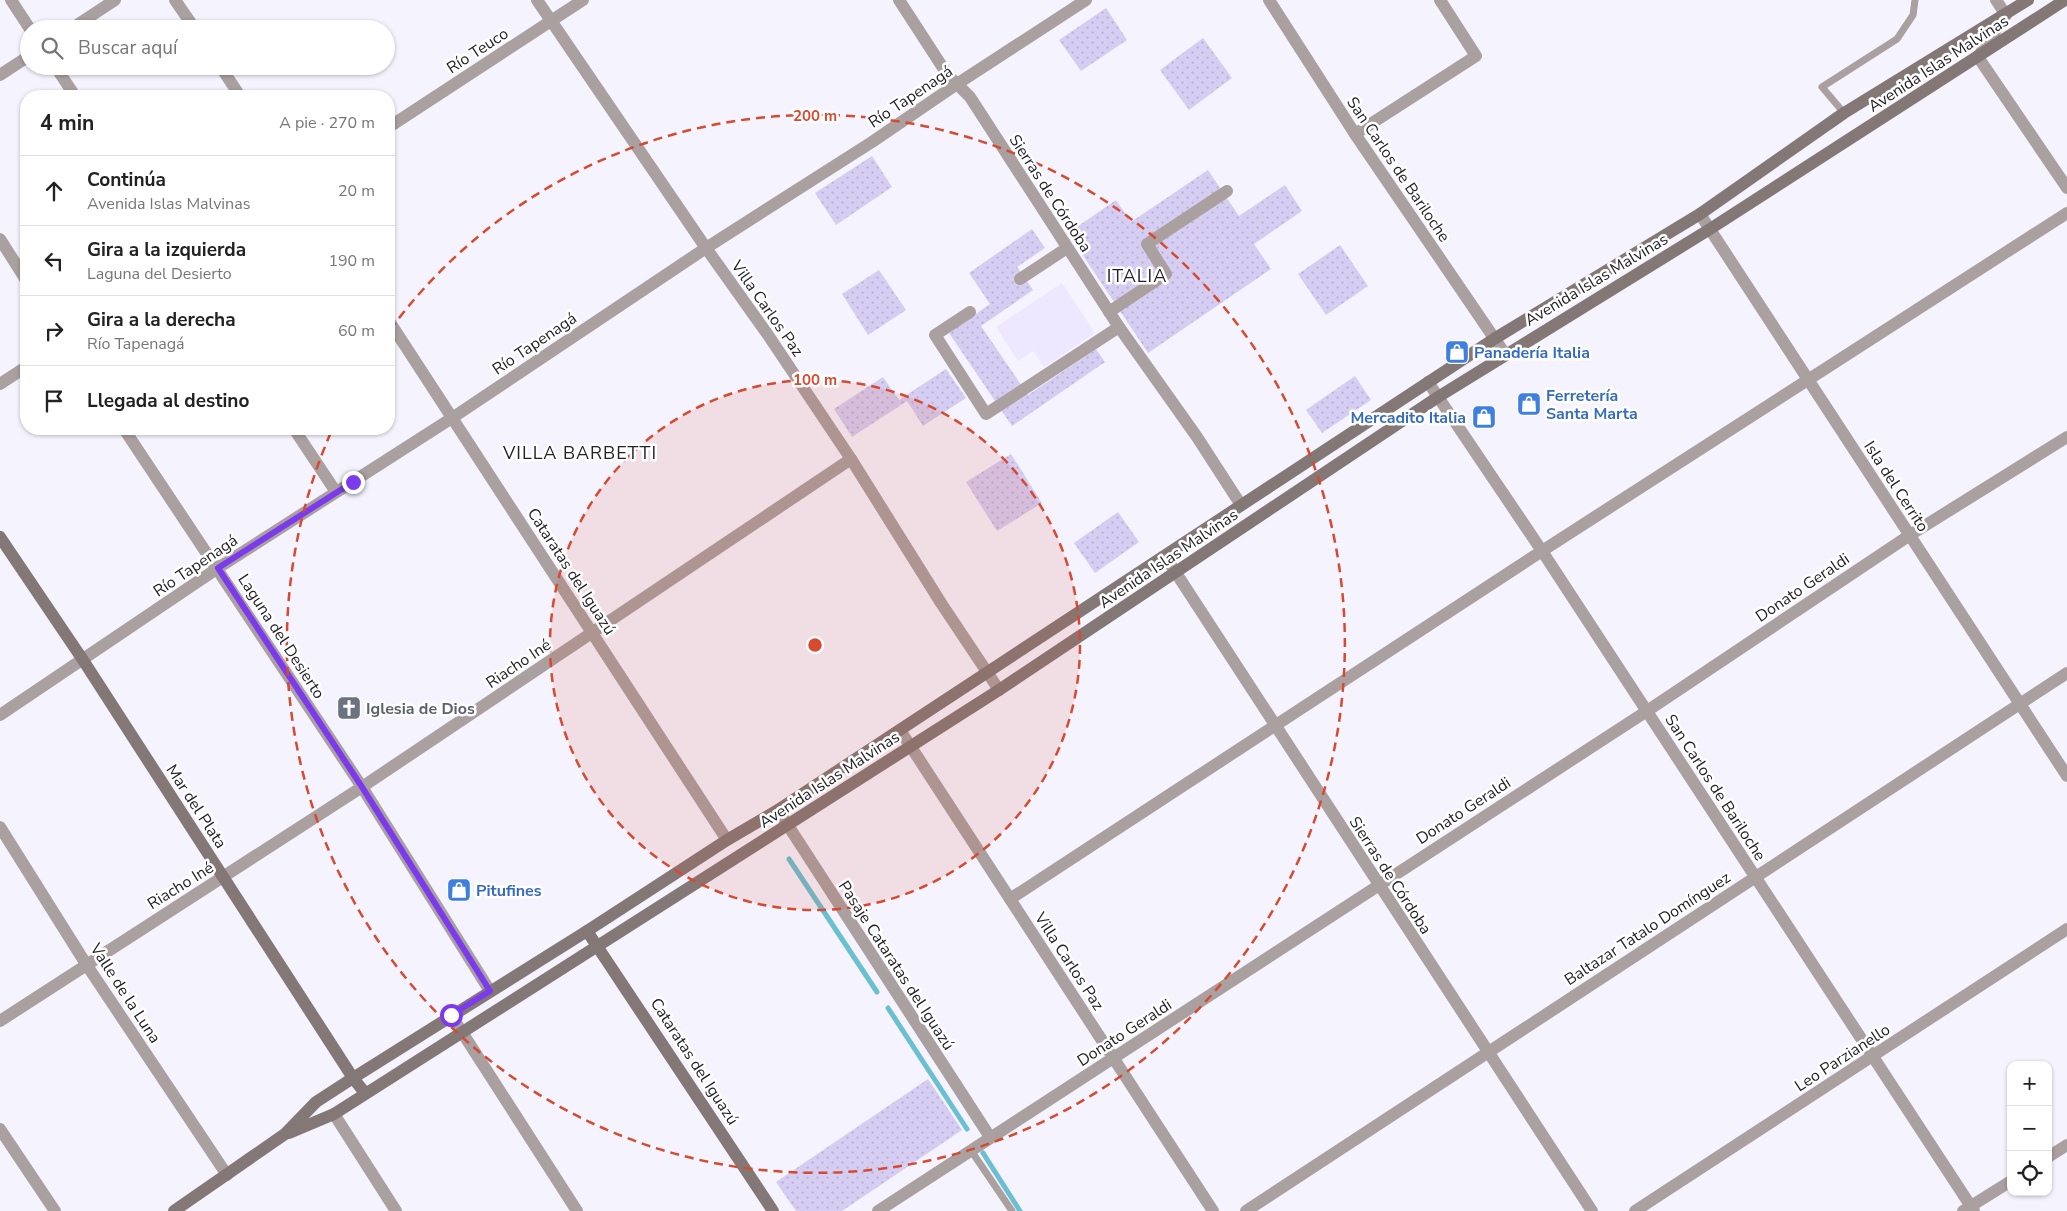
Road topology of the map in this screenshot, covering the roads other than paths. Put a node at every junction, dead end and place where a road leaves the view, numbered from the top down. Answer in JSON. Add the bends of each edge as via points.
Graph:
{"nodes":[{"id":1,"x":11,"y":0,"type":"edge"},
{"id":2,"x":114,"y":0,"type":"edge"},
{"id":3,"x":175,"y":0,"type":"edge"},
{"id":4,"x":537,"y":0,"type":"edge"},
{"id":5,"x":583,"y":0,"type":"edge"},
{"id":6,"x":899,"y":0,"type":"edge"},
{"id":7,"x":1086,"y":0,"type":"edge"},
{"id":8,"x":1269,"y":0,"type":"edge"},
{"id":9,"x":1440,"y":0,"type":"edge"},
{"id":10,"x":1915,"y":0,"type":"edge"},
{"id":11,"x":1996,"y":0,"type":"edge"},
{"id":12,"x":2028,"y":0,"type":"edge"},
{"id":13,"x":2065,"y":0,"type":"edge"},
{"id":14,"x":2006,"y":15,"type":"junction"},
{"id":15,"x":24,"y":20,"type":"edge"},
{"id":16,"x":84,"y":20,"type":"edge"},
{"id":17,"x":189,"y":20,"type":"edge"},
{"id":18,"x":550,"y":21,"type":"junction"},
{"id":19,"x":1978,"y":57,"type":"junction"},
{"id":20,"x":20,"y":62,"type":"edge"},
{"id":21,"x":0,"y":75,"type":"edge"},
{"id":22,"x":62,"y":75,"type":"edge"},
{"id":23,"x":226,"y":75,"type":"edge"},
{"id":24,"x":957,"y":84,"type":"junction"},
{"id":25,"x":71,"y":90,"type":"edge"},
{"id":26,"x":236,"y":90,"type":"edge"},
{"id":27,"x":1844,"y":113,"type":"junction"},
{"id":28,"x":395,"y":123,"type":"edge"},
{"id":29,"x":1355,"y":134,"type":"junction"},
{"id":30,"x":2067,"y":188,"type":"edge"},
{"id":31,"x":1227,"y":191,"type":"dead end"},
{"id":32,"x":2067,"y":212,"type":"edge"},
{"id":33,"x":1700,"y":214,"type":"junction"},
{"id":34,"x":1710,"y":229,"type":"junction"},
{"id":35,"x":0,"y":239,"type":"edge"},
{"id":36,"x":706,"y":248,"type":"junction"},
{"id":37,"x":1067,"y":248,"type":"junction"},
{"id":38,"x":20,"y":271,"type":"edge"},
{"id":39,"x":1020,"y":279,"type":"dead end"},
{"id":40,"x":970,"y":312,"type":"dead end"},
{"id":41,"x":1109,"y":312,"type":"junction"},
{"id":42,"x":1119,"y":326,"type":"junction"},
{"id":43,"x":395,"y":330,"type":"edge"},
{"id":44,"x":1494,"y":339,"type":"junction"},
{"id":45,"x":1505,"y":354,"type":"junction"},
{"id":46,"x":20,"y":371,"type":"edge"},
{"id":47,"x":1809,"y":380,"type":"junction"},
{"id":48,"x":1428,"y":382,"type":"junction"},
{"id":49,"x":0,"y":384,"type":"edge"},
{"id":50,"x":1438,"y":397,"type":"junction"},
{"id":51,"x":452,"y":418,"type":"junction"},
{"id":52,"x":128,"y":435,"type":"edge"},
{"id":53,"x":298,"y":435,"type":"edge"},
{"id":54,"x":2067,"y":436,"type":"edge"},
{"id":55,"x":851,"y":460,"type":"junction"},
{"id":56,"x":336,"y":492,"type":"junction"},
{"id":57,"x":1241,"y":505,"type":"junction"},
{"id":58,"x":1910,"y":535,"type":"junction"},
{"id":59,"x":0,"y":537,"type":"edge"},
{"id":60,"x":1542,"y":551,"type":"junction"},
{"id":61,"x":1165,"y":556,"type":"junction"},
{"id":62,"x":218,"y":568,"type":"junction"},
{"id":63,"x":1175,"y":572,"type":"junction"},
{"id":64,"x":593,"y":632,"type":"junction"},
{"id":65,"x":82,"y":660,"type":"junction"},
{"id":66,"x":988,"y":671,"type":"junction"},
{"id":67,"x":2067,"y":673,"type":"edge"},
{"id":68,"x":999,"y":690,"type":"junction"},
{"id":69,"x":2019,"y":703,"type":"junction"},
{"id":70,"x":1647,"y":711,"type":"junction"},
{"id":71,"x":0,"y":715,"type":"edge"},
{"id":72,"x":1276,"y":725,"type":"junction"},
{"id":73,"x":900,"y":730,"type":"junction"},
{"id":74,"x":910,"y":745,"type":"junction"},
{"id":75,"x":2067,"y":776,"type":"edge"},
{"id":76,"x":362,"y":787,"type":"junction"},
{"id":77,"x":778,"y":810,"type":"junction"},
{"id":78,"x":787,"y":826,"type":"junction"},
{"id":79,"x":0,"y":827,"type":"edge"},
{"id":80,"x":726,"y":840,"type":"junction"},
{"id":81,"x":1755,"y":876,"type":"junction"},
{"id":82,"x":223,"y":877,"type":"junction"},
{"id":83,"x":1378,"y":885,"type":"junction"},
{"id":84,"x":1010,"y":899,"type":"junction"},
{"id":85,"x":2067,"y":929,"type":"edge"},
{"id":86,"x":587,"y":930,"type":"junction"},
{"id":87,"x":598,"y":946,"type":"junction"},
{"id":88,"x":86,"y":964,"type":"junction"},
{"id":89,"x":490,"y":991,"type":"junction"},
{"id":90,"x":451,"y":1015,"type":"junction"},
{"id":91,"x":0,"y":1021,"type":"edge"},
{"id":92,"x":463,"y":1033,"type":"junction"},
{"id":93,"x":1488,"y":1051,"type":"junction"},
{"id":94,"x":1873,"y":1056,"type":"junction"},
{"id":95,"x":1114,"y":1058,"type":"junction"},
{"id":96,"x":353,"y":1078,"type":"junction"},
{"id":97,"x":365,"y":1094,"type":"junction"},
{"id":98,"x":334,"y":1114,"type":"junction"},
{"id":99,"x":0,"y":1129,"type":"edge"},
{"id":100,"x":285,"y":1134,"type":"junction"},
{"id":101,"x":990,"y":1137,"type":"junction"},
{"id":102,"x":2067,"y":1145,"type":"edge"},
{"id":103,"x":970,"y":1149,"type":"junction"},
{"id":104,"x":2052,"y":1154,"type":"edge"},
{"id":105,"x":227,"y":1175,"type":"junction"},
{"id":106,"x":2007,"y":1184,"type":"edge"},
{"id":107,"x":1969,"y":1209,"type":"edge"},
{"id":108,"x":55,"y":1211,"type":"edge"},
{"id":109,"x":174,"y":1211,"type":"edge"},
{"id":110,"x":396,"y":1211,"type":"edge"},
{"id":111,"x":577,"y":1211,"type":"edge"},
{"id":112,"x":773,"y":1211,"type":"edge"},
{"id":113,"x":878,"y":1211,"type":"edge"},
{"id":114,"x":1012,"y":1211,"type":"edge"},
{"id":115,"x":1213,"y":1211,"type":"edge"},
{"id":116,"x":1246,"y":1211,"type":"edge"},
{"id":117,"x":1592,"y":1211,"type":"edge"},
{"id":118,"x":1635,"y":1211,"type":"edge"}],
"edges":[{"from":1,"to":15,"type":"street"},
{"from":2,"to":16,"type":"street"},
{"from":3,"to":17,"type":"street"},
{"from":4,"to":18,"type":"street","name":"Villa Carlos Paz"},
{"from":5,"to":18,"type":"street","name":"Río Teuco"},
{"from":6,"to":24,"type":"street","name":"Sierras de Córdoba","via":[[947,74]]},
{"from":7,"to":24,"type":"street","name":"Río Tapenagá"},
{"from":8,"to":29,"type":"street","name":"San Carlos de Bariloche"},
{"from":9,"to":29,"type":"street","via":[[1476,56]]},
{"from":10,"to":27,"type":"lane","via":[[1913,15],[1897,39],[1822,87]]},
{"from":11,"to":14,"type":"street"},
{"from":12,"to":14,"type":"main road","name":"Avenida Islas Malvinas"},
{"from":13,"to":19,"type":"main road","name":"Avenida Islas Malvinas"},
{"from":14,"to":19,"type":"street"},
{"from":14,"to":27,"type":"main road","name":"Avenida Islas Malvinas"},
{"from":18,"to":28,"type":"street","name":"Río Teuco"},
{"from":18,"to":36,"type":"street","name":"Villa Carlos Paz"},
{"from":19,"to":30,"type":"street"},
{"from":19,"to":34,"type":"main road","name":"Avenida Islas Malvinas"},
{"from":20,"to":21,"type":"street"},
{"from":22,"to":25,"type":"street"},
{"from":23,"to":26,"type":"street"},
{"from":24,"to":36,"type":"street","name":"Río Tapenagá"},
{"from":24,"to":37,"type":"street","name":"Sierras de Córdoba","via":[[970,97]]},
{"from":27,"to":33,"type":"main road","name":"Avenida Islas Malvinas"},
{"from":29,"to":44,"type":"street","name":"San Carlos de Bariloche"},
{"from":31,"to":41,"type":"street","via":[[1147,244],[1166,274]]},
{"from":32,"to":47,"type":"street"},
{"from":33,"to":34,"type":"street","name":"Isla del Cerrito"},
{"from":33,"to":44,"type":"main road","name":"Avenida Islas Malvinas"},
{"from":34,"to":45,"type":"main road","name":"Avenida Islas Malvinas"},
{"from":34,"to":47,"type":"street","name":"Isla del Cerrito"},
{"from":35,"to":38,"type":"street"},
{"from":36,"to":51,"type":"street","name":"Río Tapenagá"},
{"from":36,"to":55,"type":"street","name":"Villa Carlos Paz","via":[[768,334]]},
{"from":37,"to":39,"type":"street"},
{"from":37,"to":41,"type":"street","name":"Sierras de Córdoba"},
{"from":40,"to":42,"type":"street","via":[[934,336],[986,414]]},
{"from":41,"to":42,"type":"street","name":"Sierras de Córdoba"},
{"from":42,"to":57,"type":"street","name":"Sierras de Córdoba"},
{"from":43,"to":51,"type":"street","name":"Cataratas del Iguazú"},
{"from":44,"to":45,"type":"street","name":"San Carlos de Bariloche"},
{"from":44,"to":48,"type":"main road","name":"Avenida Islas Malvinas"},
{"from":45,"to":50,"type":"main road","name":"Avenida Islas Malvinas"},
{"from":46,"to":49,"type":"street"},
{"from":47,"to":58,"type":"street","name":"Isla del Cerrito"},
{"from":47,"to":60,"type":"street"},
{"from":48,"to":50,"type":"street","name":"San Carlos de Bariloche"},
{"from":48,"to":57,"type":"main road","name":"Avenida Islas Malvinas"},
{"from":50,"to":60,"type":"street","name":"San Carlos de Bariloche"},
{"from":50,"to":63,"type":"main road","name":"Avenida Islas Malvinas"},
{"from":51,"to":56,"type":"street","name":"Río Tapenagá"},
{"from":51,"to":64,"type":"street","name":"Cataratas del Iguazú"},
{"from":52,"to":62,"type":"street","name":"Laguna del Desierto"},
{"from":53,"to":56,"type":"street"},
{"from":54,"to":58,"type":"street","name":"Donato Geraldi"},
{"from":55,"to":64,"type":"street","name":"Riacho Iné"},
{"from":55,"to":66,"type":"street","name":"Villa Carlos Paz"},
{"from":56,"to":62,"type":"street","name":"Río Tapenagá"},
{"from":57,"to":61,"type":"main road","name":"Avenida Islas Malvinas"},
{"from":58,"to":69,"type":"street","name":"Isla del Cerrito"},
{"from":58,"to":70,"type":"street","name":"Donato Geraldi"},
{"from":59,"to":65,"type":"main road","name":"Mar del Plata"},
{"from":60,"to":70,"type":"street","name":"San Carlos de Bariloche"},
{"from":60,"to":72,"type":"street"},
{"from":61,"to":63,"type":"street","name":"Sierras de Córdoba"},
{"from":61,"to":66,"type":"main road","name":"Avenida Islas Malvinas"},
{"from":62,"to":65,"type":"street","name":"Río Tapenagá"},
{"from":62,"to":76,"type":"street","name":"Laguna del Desierto"},
{"from":63,"to":68,"type":"main road","name":"Avenida Islas Malvinas"},
{"from":63,"to":72,"type":"street","name":"Sierras de Córdoba"},
{"from":64,"to":76,"type":"street","name":"Riacho Iné"},
{"from":64,"to":80,"type":"street","name":"Cataratas del Iguazú"},
{"from":65,"to":71,"type":"street","name":"Río Tapenagá"},
{"from":65,"to":82,"type":"main road","name":"Mar del Plata"},
{"from":66,"to":68,"type":"street","name":"Villa Carlos Paz"},
{"from":66,"to":73,"type":"main road","name":"Avenida Islas Malvinas"},
{"from":67,"to":69,"type":"street","name":"Baltazar Tatalo Domínguez"},
{"from":68,"to":74,"type":"main road","name":"Avenida Islas Malvinas"},
{"from":69,"to":75,"type":"street","name":"Isla del Cerrito"},
{"from":69,"to":81,"type":"street","name":"Baltazar Tatalo Domínguez"},
{"from":70,"to":81,"type":"street","name":"San Carlos de Bariloche"},
{"from":70,"to":83,"type":"street","name":"Donato Geraldi"},
{"from":72,"to":83,"type":"street","name":"Sierras de Córdoba"},
{"from":72,"to":84,"type":"street"},
{"from":73,"to":74,"type":"street","name":"Villa Carlos Paz"},
{"from":73,"to":77,"type":"main road","name":"Avenida Islas Malvinas"},
{"from":74,"to":78,"type":"main road","name":"Avenida Islas Malvinas"},
{"from":74,"to":84,"type":"street","name":"Villa Carlos Paz"},
{"from":76,"to":82,"type":"street","name":"Riacho Iné"},
{"from":76,"to":89,"type":"street","name":"Laguna del Desierto"},
{"from":77,"to":78,"type":"street","name":"Pasaje Cataratas del Iguazú"},
{"from":77,"to":80,"type":"main road","name":"Avenida Islas Malvinas"},
{"from":78,"to":87,"type":"main road","name":"Avenida Islas Malvinas"},
{"from":78,"to":101,"type":"street","name":"Pasaje Cataratas del Iguazú"},
{"from":79,"to":88,"type":"street","name":"Valle de la Luna"},
{"from":80,"to":86,"type":"main road","name":"Avenida Islas Malvinas"},
{"from":81,"to":93,"type":"street","name":"Baltazar Tatalo Domínguez"},
{"from":81,"to":94,"type":"street","name":"San Carlos de Bariloche"},
{"from":82,"to":88,"type":"street","name":"Riacho Iné"},
{"from":82,"to":96,"type":"main road","name":"Mar del Plata"},
{"from":83,"to":93,"type":"street","name":"Sierras de Córdoba"},
{"from":83,"to":95,"type":"street","name":"Donato Geraldi"},
{"from":84,"to":95,"type":"street","name":"Villa Carlos Paz"},
{"from":85,"to":94,"type":"street","name":"Leo Parzianello"},
{"from":86,"to":87,"type":"main road","name":"Cataratas del Iguazú"},
{"from":86,"to":89,"type":"main road","name":"Avenida Islas Malvinas"},
{"from":87,"to":92,"type":"main road","name":"Avenida Islas Malvinas"},
{"from":87,"to":112,"type":"main road","name":"Cataratas del Iguazú"},
{"from":88,"to":91,"type":"street","name":"Riacho Iné"},
{"from":88,"to":105,"type":"street","name":"Valle de la Luna"},
{"from":89,"to":90,"type":"main road","name":"Avenida Islas Malvinas"},
{"from":90,"to":92,"type":"street"},
{"from":90,"to":96,"type":"main road","name":"Avenida Islas Malvinas"},
{"from":92,"to":97,"type":"main road","name":"Avenida Islas Malvinas"},
{"from":92,"to":111,"type":"street"},
{"from":93,"to":116,"type":"street","name":"Baltazar Tatalo Domínguez"},
{"from":93,"to":117,"type":"street","name":"Sierras de Córdoba"},
{"from":94,"to":107,"type":"street","name":"San Carlos de Bariloche"},
{"from":94,"to":118,"type":"street","name":"Leo Parzianello"},
{"from":95,"to":101,"type":"street","name":"Donato Geraldi"},
{"from":95,"to":115,"type":"street","name":"Villa Carlos Paz"},
{"from":96,"to":97,"type":"main road","name":"Mar del Plata"},
{"from":96,"to":100,"type":"main road","name":"Avenida Islas Malvinas","via":[[316,1102]]},
{"from":97,"to":98,"type":"main road","name":"Avenida Islas Malvinas"},
{"from":98,"to":100,"type":"main road","name":"Avenida Islas Malvinas"},
{"from":98,"to":110,"type":"street"},
{"from":99,"to":108,"type":"street"},
{"from":100,"to":105,"type":"main road","name":"Avenida Islas Malvinas"},
{"from":101,"to":103,"type":"street","name":"Donato Geraldi"},
{"from":102,"to":104,"type":"street"},
{"from":103,"to":113,"type":"street","name":"Donato Geraldi"},
{"from":103,"to":114,"type":"lane"},
{"from":105,"to":109,"type":"main road","name":"Avenida Islas Malvinas"},
{"from":106,"to":107,"type":"street"}]}
